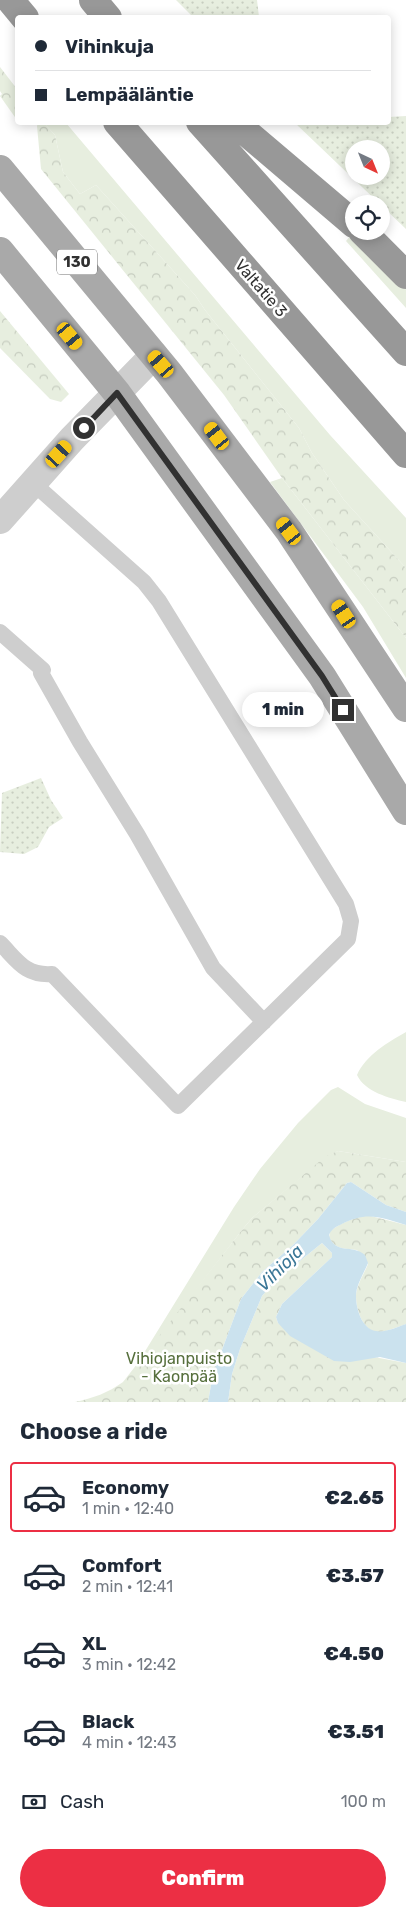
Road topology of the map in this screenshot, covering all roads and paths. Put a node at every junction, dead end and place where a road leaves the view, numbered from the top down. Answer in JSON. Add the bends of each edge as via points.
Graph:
{"nodes":[{"id":1,"x":10,"y":0,"type":"edge"},
{"id":2,"x":22,"y":15,"type":"edge"},
{"id":3,"x":120,"y":125,"type":"edge"},
{"id":4,"x":203,"y":125,"type":"edge"},
{"id":5,"x":238,"y":125,"type":"edge"},
{"id":6,"x":0,"y":169,"type":"edge"},
{"id":7,"x":345,"y":216,"type":"edge"},
{"id":8,"x":371,"y":240,"type":"edge"},
{"id":9,"x":0,"y":250,"type":"edge"},
{"id":10,"x":406,"y":274,"type":"edge"},
{"id":11,"x":406,"y":352,"type":"edge"},
{"id":12,"x":154,"y":355,"type":"junction"},
{"id":13,"x":117,"y":393,"type":"junction"},
{"id":14,"x":406,"y":454,"type":"edge"},
{"id":15,"x":33,"y":483,"type":"junction"},
{"id":16,"x":0,"y":520,"type":"edge"},
{"id":17,"x":0,"y":632,"type":"edge"},
{"id":18,"x":406,"y":708,"type":"edge"},
{"id":19,"x":406,"y":811,"type":"edge"},
{"id":20,"x":0,"y":943,"type":"edge"},
{"id":21,"x":264,"y":1022,"type":"junction"}],
"edges":[{"from":1,"to":2,"type":"highway"},
{"from":3,"to":14,"type":"highway","name":"Valtatie 3"},
{"from":4,"to":11,"type":"highway"},
{"from":5,"to":7,"type":"highway"},
{"from":6,"to":12,"type":"main road","number":"130"},
{"from":8,"to":10,"type":"highway"},
{"from":9,"to":13,"type":"main road"},
{"from":12,"to":13,"type":"street"},
{"from":12,"to":18,"type":"main road","number":"130","via":[[289,531]]},
{"from":13,"to":15,"type":"street"},
{"from":13,"to":19,"type":"main road","via":[[322,676]]},
{"from":15,"to":16,"type":"street"},
{"from":15,"to":21,"type":"lane","via":[[144,582],[159,601],[346,904],[351,921],[348,939]]},
{"from":17,"to":21,"type":"lane","via":[[43,670],[41,673],[76,735],[213,968]]},
{"from":20,"to":21,"type":"lane","via":[[25,969],[40,975],[52,974],[178,1106]]}]}
